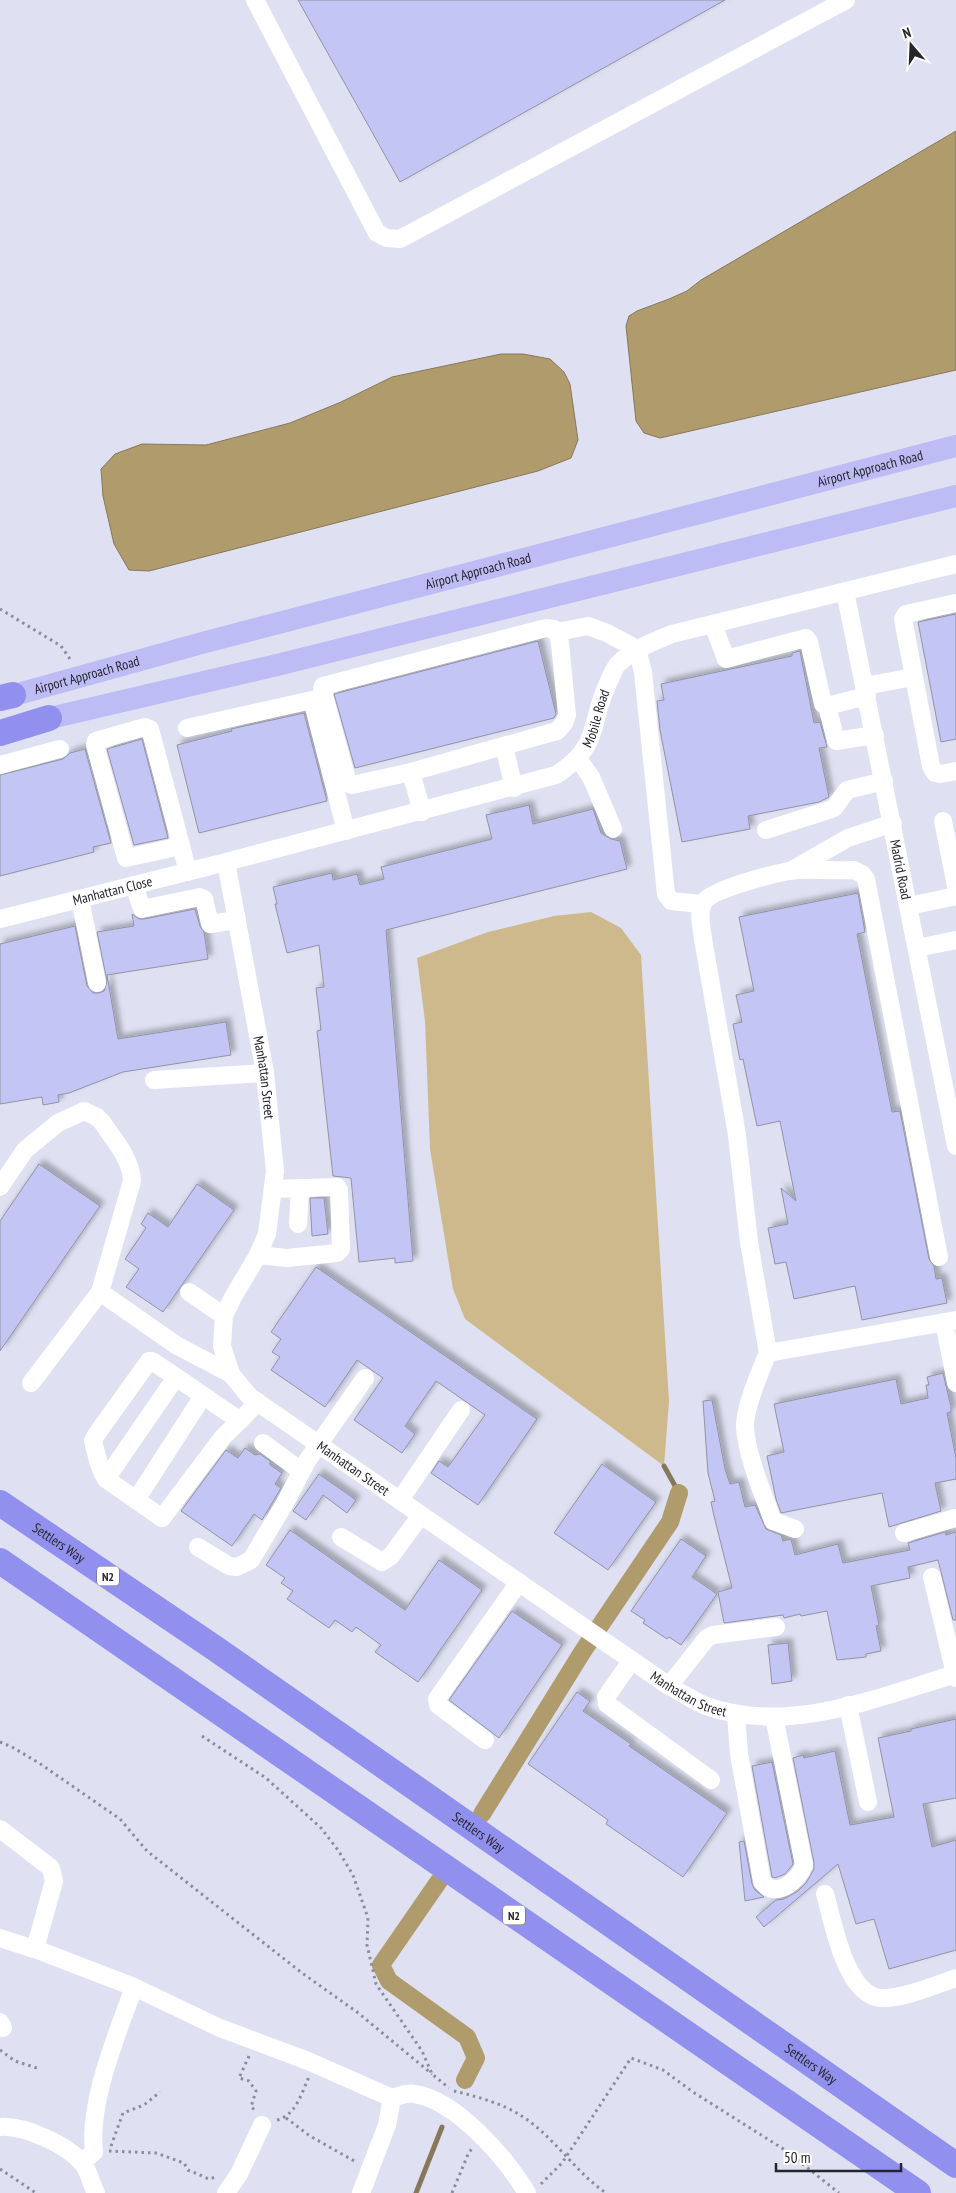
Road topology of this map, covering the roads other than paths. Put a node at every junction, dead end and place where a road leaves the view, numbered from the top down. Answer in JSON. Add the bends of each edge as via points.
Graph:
{"nodes":[{"id":1,"x":255,"y":0,"type":"edge"},
{"id":2,"x":846,"y":0,"type":"edge"},
{"id":3,"x":956,"y":446,"type":"edge"},
{"id":4,"x":956,"y":496,"type":"edge"},
{"id":5,"x":956,"y":564,"type":"edge"},
{"id":6,"x":845,"y":591,"type":"junction"},
{"id":7,"x":956,"y":602,"type":"edge"},
{"id":8,"x":713,"y":624,"type":"junction"},
{"id":9,"x":557,"y":632,"type":"junction"},
{"id":10,"x":637,"y":649,"type":"junction"},
{"id":11,"x":913,"y":677,"type":"junction"},
{"id":12,"x":866,"y":691,"type":"junction"},
{"id":13,"x":4,"y":697,"type":"edge"},
{"id":14,"x":827,"y":706,"type":"junction"},
{"id":15,"x":49,"y":718,"type":"joint"},
{"id":16,"x":187,"y":728,"type":"dead end"},
{"id":17,"x":0,"y":732,"type":"edge"},
{"id":18,"x":875,"y":735,"type":"junction"},
{"id":19,"x":504,"y":746,"type":"junction"},
{"id":20,"x":60,"y":749,"type":"dead end"},
{"id":21,"x":578,"y":758,"type":"junction"},
{"id":22,"x":0,"y":765,"type":"edge"},
{"id":23,"x":956,"y":771,"type":"edge"},
{"id":24,"x":411,"y":772,"type":"junction"},
{"id":25,"x":884,"y":781,"type":"junction"},
{"id":26,"x":514,"y":788,"type":"junction"},
{"id":27,"x":422,"y":812,"type":"junction"},
{"id":28,"x":943,"y":821,"type":"dead end"},
{"id":29,"x":893,"y":823,"type":"junction"},
{"id":30,"x":614,"y":829,"type":"dead end"},
{"id":31,"x":766,"y":830,"type":"dead end"},
{"id":32,"x":346,"y":831,"type":"junction"},
{"id":33,"x":181,"y":846,"type":"junction"},
{"id":34,"x":226,"y":862,"type":"junction"},
{"id":35,"x":790,"y":871,"type":"junction"},
{"id":36,"x":188,"y":872,"type":"junction"},
{"id":37,"x":134,"y":885,"type":"junction"},
{"id":38,"x":956,"y":886,"type":"edge"},
{"id":39,"x":956,"y":896,"type":"edge"},
{"id":40,"x":80,"y":899,"type":"junction"},
{"id":41,"x":702,"y":904,"type":"junction"},
{"id":42,"x":909,"y":906,"type":"junction"},
{"id":43,"x":0,"y":919,"type":"edge"},
{"id":44,"x":237,"y":920,"type":"junction"},
{"id":45,"x":956,"y":940,"type":"edge"},
{"id":46,"x":917,"y":948,"type":"junction"},
{"id":47,"x":97,"y":983,"type":"dead end"},
{"id":48,"x":265,"y":1072,"type":"junction"},
{"id":49,"x":154,"y":1080,"type":"dead end"},
{"id":50,"x":951,"y":1096,"type":"edge"},
{"id":51,"x":956,"y":1146,"type":"edge"},
{"id":52,"x":0,"y":1187,"type":"edge"},
{"id":53,"x":300,"y":1188,"type":"junction"},
{"id":54,"x":272,"y":1189,"type":"junction"},
{"id":55,"x":298,"y":1224,"type":"dead end"},
{"id":56,"x":258,"y":1255,"type":"junction"},
{"id":57,"x":939,"y":1258,"type":"dead end"},
{"id":58,"x":100,"y":1292,"type":"junction"},
{"id":59,"x":189,"y":1292,"type":"dead end"},
{"id":60,"x":224,"y":1316,"type":"junction"},
{"id":61,"x":950,"y":1321,"type":"edge"},
{"id":62,"x":768,"y":1353,"type":"junction"},
{"id":63,"x":231,"y":1374,"type":"junction"},
{"id":64,"x":176,"y":1377,"type":"junction"},
{"id":65,"x":365,"y":1378,"type":"dead end"},
{"id":66,"x":31,"y":1383,"type":"dead end"},
{"id":67,"x":956,"y":1383,"type":"edge"},
{"id":68,"x":203,"y":1396,"type":"junction"},
{"id":69,"x":258,"y":1402,"type":"junction"},
{"id":70,"x":461,"y":1410,"type":"dead end"},
{"id":71,"x":240,"y":1421,"type":"junction"},
{"id":72,"x":263,"y":1443,"type":"dead end"},
{"id":73,"x":318,"y":1444,"type":"junction"},
{"id":74,"x":301,"y":1471,"type":"junction"},
{"id":75,"x":106,"y":1479,"type":"junction"},
{"id":76,"x":0,"y":1494,"type":"edge"},
{"id":77,"x":136,"y":1500,"type":"junction"},
{"id":78,"x":400,"y":1500,"type":"junction"},
{"id":79,"x":0,"y":1503,"type":"edge"},
{"id":80,"x":421,"y":1515,"type":"junction"},
{"id":81,"x":956,"y":1518,"type":"edge"},
{"id":82,"x":795,"y":1529,"type":"dead end"},
{"id":83,"x":904,"y":1533,"type":"dead end"},
{"id":84,"x":341,"y":1537,"type":"dead end"},
{"id":85,"x":198,"y":1547,"type":"dead end"},
{"id":86,"x":0,"y":1561,"type":"edge"},
{"id":87,"x":932,"y":1577,"type":"dead end"},
{"id":88,"x":519,"y":1582,"type":"junction"},
{"id":89,"x":776,"y":1627,"type":"dead end"},
{"id":90,"x":216,"y":1649,"type":"junction"},
{"id":91,"x":632,"y":1660,"type":"junction"},
{"id":92,"x":956,"y":1675,"type":"edge"},
{"id":93,"x":669,"y":1686,"type":"junction"},
{"id":94,"x":848,"y":1705,"type":"junction"},
{"id":95,"x":736,"y":1714,"type":"junction"},
{"id":96,"x":774,"y":1717,"type":"junction"},
{"id":97,"x":485,"y":1740,"type":"dead end"},
{"id":98,"x":711,"y":1780,"type":"dead end"},
{"id":99,"x":868,"y":1802,"type":"dead end"},
{"id":100,"x":0,"y":1829,"type":"edge"},
{"id":101,"x":825,"y":1894,"type":"dead end"},
{"id":102,"x":0,"y":1938,"type":"edge"},
{"id":103,"x":35,"y":1949,"type":"junction"},
{"id":104,"x":956,"y":1978,"type":"edge"},
{"id":105,"x":134,"y":1987,"type":"junction"},
{"id":106,"x":392,"y":2098,"type":"junction"},
{"id":107,"x":262,"y":2125,"type":"road end"},
{"id":108,"x":0,"y":2127,"type":"edge"},
{"id":109,"x":95,"y":2155,"type":"junction"},
{"id":110,"x":956,"y":2165,"type":"edge"},
{"id":111,"x":229,"y":2188,"type":"edge"},
{"id":112,"x":532,"y":2191,"type":"edge"},
{"id":113,"x":96,"y":2193,"type":"edge"},
{"id":114,"x":361,"y":2193,"type":"edge"},
{"id":115,"x":918,"y":2193,"type":"edge"}],
"edges":[{"from":1,"to":2,"type":"street","via":[[377,233],[400,239]]},
{"from":3,"to":13,"type":"main road","name":"Airport Approach Road"},
{"from":4,"to":15,"type":"main road","via":[[277,665]]},
{"from":5,"to":6,"type":"street","name":"Mobile Road"},
{"from":6,"to":8,"type":"street","name":"Mobile Road"},
{"from":6,"to":12,"type":"street","name":"Madrid Road"},
{"from":7,"to":11,"type":"street","via":[[904,616]]},
{"from":8,"to":10,"type":"street","name":"Mobile Road","via":[[672,634]]},
{"from":8,"to":14,"type":"street","via":[[726,659],[808,640],[821,700]]},
{"from":9,"to":10,"type":"street","via":[[588,626]]},
{"from":9,"to":19,"type":"street","via":[[567,715],[564,723],[552,733]]},
{"from":9,"to":24,"type":"street","via":[[546,628],[323,686],[349,784]]},
{"from":10,"to":21,"type":"street","name":"Mobile Road","via":[[617,665],[602,694],[593,735]]},
{"from":10,"to":41,"type":"street","via":[[643,672],[666,894],[671,901]]},
{"from":11,"to":12,"type":"street"},
{"from":11,"to":23,"type":"street","via":[[932,769],[940,774]]},
{"from":12,"to":14,"type":"street"},
{"from":12,"to":18,"type":"street","name":"Madrid Road"},
{"from":14,"to":18,"type":"street","via":[[836,741]]},
{"from":15,"to":17,"type":"highway"},
{"from":16,"to":32,"type":"street","via":[[312,700]]},
{"from":18,"to":25,"type":"street","name":"Madrid Road"},
{"from":19,"to":24,"type":"street"},
{"from":19,"to":26,"type":"street"},
{"from":20,"to":22,"type":"street"},
{"from":21,"to":26,"type":"street","name":"Mobile Road","via":[[556,776]]},
{"from":21,"to":30,"type":"street","via":[[591,777]]},
{"from":24,"to":27,"type":"street"},
{"from":25,"to":29,"type":"street","name":"Madrid Road"},
{"from":25,"to":31,"type":"street","via":[[847,790],[834,808]]},
{"from":26,"to":27,"type":"street","name":"Mobile Road"},
{"from":27,"to":32,"type":"street","name":"Mobile Road"},
{"from":28,"to":38,"type":"street"},
{"from":29,"to":35,"type":"street","via":[[848,838]]},
{"from":29,"to":42,"type":"street","name":"Madrid Road"},
{"from":32,"to":34,"type":"street","name":"Mobile Road"},
{"from":33,"to":33,"type":"street","via":[[150,728],[96,741],[126,858]]},
{"from":33,"to":36,"type":"street"},
{"from":34,"to":36,"type":"street","name":"Manhattan Close"},
{"from":34,"to":44,"type":"street","name":"Manhattan Street"},
{"from":35,"to":41,"type":"street","via":[[713,893]]},
{"from":35,"to":57,"type":"street","via":[[854,870],[866,879]]},
{"from":36,"to":37,"type":"street","name":"Manhattan Close"},
{"from":37,"to":40,"type":"street","name":"Manhattan Close"},
{"from":37,"to":44,"type":"street","via":[[142,909],[200,897],[204,899],[210,924]]},
{"from":39,"to":42,"type":"street"},
{"from":40,"to":43,"type":"street","name":"Manhattan Close"},
{"from":40,"to":47,"type":"street"},
{"from":41,"to":62,"type":"street","via":[[700,915],[736,1136],[748,1242]]},
{"from":42,"to":46,"type":"street","name":"Madrid Road"},
{"from":44,"to":48,"type":"street","name":"Manhattan Street"},
{"from":45,"to":46,"type":"street"},
{"from":46,"to":50,"type":"street","name":"Madrid Road"},
{"from":48,"to":49,"type":"street"},
{"from":48,"to":54,"type":"street","name":"Manhattan Street","via":[[275,1171]]},
{"from":50,"to":51,"type":"street","name":"Madrid Road"},
{"from":52,"to":58,"type":"street","via":[[25,1150],[58,1123],[84,1111],[102,1122],[126,1156],[132,1181]]},
{"from":53,"to":54,"type":"street"},
{"from":53,"to":55,"type":"street"},
{"from":53,"to":56,"type":"street","via":[[338,1188],[341,1249],[337,1253],[306,1257]]},
{"from":54,"to":56,"type":"street","name":"Manhattan Street","via":[[267,1234]]},
{"from":56,"to":60,"type":"street","name":"Manhattan Street"},
{"from":58,"to":63,"type":"street","via":[[176,1345]]},
{"from":58,"to":66,"type":"street"},
{"from":59,"to":60,"type":"street"},
{"from":60,"to":63,"type":"street","name":"Manhattan Street","via":[[222,1346]]},
{"from":61,"to":62,"type":"street"},
{"from":61,"to":67,"type":"street"},
{"from":62,"to":82,"type":"street","via":[[745,1426],[773,1521]]},
{"from":63,"to":69,"type":"street","name":"Manhattan Street"},
{"from":64,"to":68,"type":"street"},
{"from":64,"to":75,"type":"street"},
{"from":64,"to":75,"type":"street","via":[[149,1361],[96,1435],[93,1441],[98,1464]]},
{"from":65,"to":73,"type":"street"},
{"from":68,"to":71,"type":"street"},
{"from":68,"to":77,"type":"street"},
{"from":69,"to":71,"type":"street"},
{"from":69,"to":73,"type":"street","name":"Manhattan Street"},
{"from":70,"to":78,"type":"street"},
{"from":71,"to":77,"type":"street","via":[[223,1436],[162,1518]]},
{"from":72,"to":74,"type":"street"},
{"from":73,"to":74,"type":"street"},
{"from":73,"to":78,"type":"street","name":"Manhattan Street"},
{"from":74,"to":85,"type":"street","via":[[248,1562],[237,1567],[229,1566]]},
{"from":75,"to":77,"type":"street"},
{"from":76,"to":90,"type":"highway"},
{"from":78,"to":80,"type":"street","name":"Manhattan Street"},
{"from":79,"to":90,"type":"highway","name":"Settlers Way","number":"N2"},
{"from":80,"to":84,"type":"street","via":[[391,1556],[382,1562]]},
{"from":80,"to":88,"type":"street","name":"Manhattan Street"},
{"from":81,"to":83,"type":"street"},
{"from":86,"to":115,"type":"highway","number":"N2"},
{"from":87,"to":92,"type":"street"},
{"from":88,"to":91,"type":"street","name":"Manhattan Street"},
{"from":88,"to":97,"type":"street","via":[[437,1699],[438,1706]]},
{"from":89,"to":93,"type":"street","via":[[707,1638]]},
{"from":90,"to":110,"type":"highway","name":"Settlers Way","number":"N2"},
{"from":91,"to":93,"type":"street","name":"Manhattan Street"},
{"from":91,"to":98,"type":"street","via":[[606,1697],[607,1704]]},
{"from":92,"to":94,"type":"street","name":"Manhattan Street"},
{"from":93,"to":95,"type":"street","name":"Manhattan Street","via":[[704,1705]]},
{"from":94,"to":96,"type":"street","name":"Manhattan Street","via":[[818,1713]]},
{"from":94,"to":99,"type":"street"},
{"from":95,"to":96,"type":"street","name":"Manhattan Street"},
{"from":95,"to":96,"type":"street","via":[[739,1754],[762,1882],[773,1890],[797,1878],[804,1865]]},
{"from":100,"to":103,"type":"street","via":[[53,1872],[54,1882]]},
{"from":101,"to":104,"type":"street","via":[[846,1966],[869,1994],[880,1998],[898,1996]]},
{"from":102,"to":103,"type":"street"},
{"from":103,"to":105,"type":"street"},
{"from":105,"to":106,"type":"street","via":[[220,2028],[314,2063]]},
{"from":105,"to":109,"type":"street","via":[[92,2124]]},
{"from":106,"to":112,"type":"street","via":[[415,2094],[436,2102],[484,2137]]},
{"from":106,"to":114,"type":"street","via":[[387,2125]]},
{"from":107,"to":111,"type":"street"},
{"from":108,"to":109,"type":"street","via":[[18,2128]]},
{"from":109,"to":113,"type":"street"}]}
